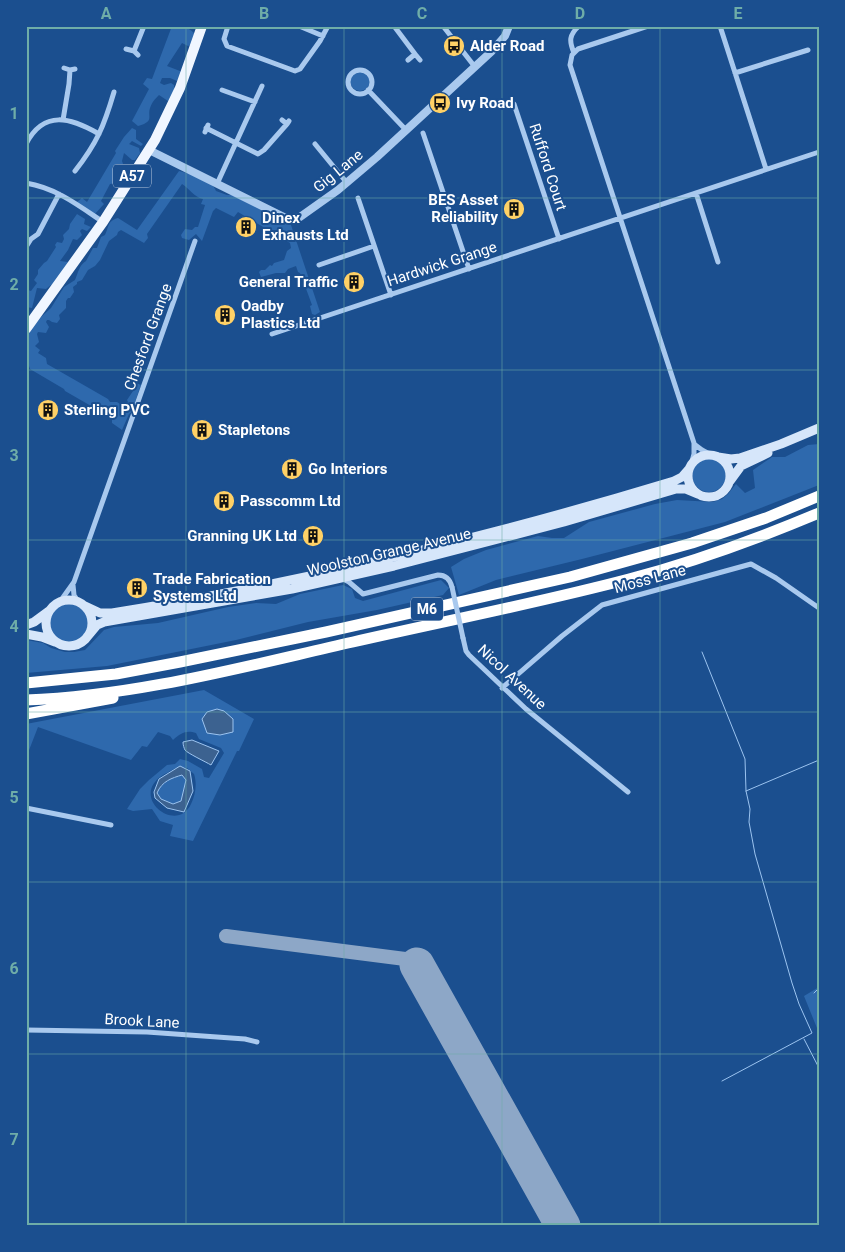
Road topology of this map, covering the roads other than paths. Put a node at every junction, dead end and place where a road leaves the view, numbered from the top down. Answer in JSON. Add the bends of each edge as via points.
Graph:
{"nodes":[{"id":1,"x":144,"y":26,"type":"edge"},
{"id":2,"x":202,"y":26,"type":"edge"},
{"id":3,"x":228,"y":26,"type":"edge"},
{"id":4,"x":299,"y":26,"type":"edge"},
{"id":5,"x":328,"y":26,"type":"edge"},
{"id":6,"x":394,"y":26,"type":"edge"},
{"id":7,"x":443,"y":26,"type":"edge"},
{"id":8,"x":509,"y":26,"type":"edge"},
{"id":9,"x":579,"y":26,"type":"edge"},
{"id":10,"x":648,"y":26,"type":"edge"},
{"id":11,"x":720,"y":26,"type":"edge"},
{"id":12,"x":324,"y":36,"type":"junction"},
{"id":13,"x":126,"y":49,"type":"dead end"},
{"id":14,"x":808,"y":50,"type":"dead end"},
{"id":15,"x":574,"y":53,"type":"junction"},
{"id":16,"x":415,"y":54,"type":"junction"},
{"id":17,"x":408,"y":60,"type":"dead end"},
{"id":18,"x":420,"y":60,"type":"dead end"},
{"id":19,"x":474,"y":67,"type":"junction"},
{"id":20,"x":64,"y":68,"type":"dead end"},
{"id":21,"x":735,"y":73,"type":"junction"},
{"id":22,"x":262,"y":86,"type":"dead end"},
{"id":23,"x":222,"y":90,"type":"dead end"},
{"id":24,"x":368,"y":90,"type":"junction"},
{"id":25,"x":119,"y":100,"type":"dead end"},
{"id":26,"x":255,"y":102,"type":"junction"},
{"id":27,"x":514,"y":104,"type":"dead end"},
{"id":28,"x":63,"y":120,"type":"junction"},
{"id":29,"x":282,"y":120,"type":"dead end"},
{"id":30,"x":206,"y":128,"type":"dead end"},
{"id":31,"x":406,"y":130,"type":"junction"},
{"id":32,"x":423,"y":133,"type":"dead end"},
{"id":33,"x":99,"y":134,"type":"junction"},
{"id":34,"x":237,"y":143,"type":"junction"},
{"id":35,"x":26,"y":144,"type":"edge"},
{"id":36,"x":315,"y":144,"type":"dead end"},
{"id":37,"x":149,"y":150,"type":"junction"},
{"id":38,"x":819,"y":152,"type":"edge"},
{"id":39,"x":766,"y":169,"type":"junction"},
{"id":40,"x":75,"y":171,"type":"dead end"},
{"id":41,"x":26,"y":183,"type":"edge"},
{"id":42,"x":346,"y":183,"type":"junction"},
{"id":43,"x":218,"y":184,"type":"junction"},
{"id":44,"x":696,"y":193,"type":"junction"},
{"id":45,"x":59,"y":194,"type":"junction"},
{"id":46,"x":358,"y":198,"type":"dead end"},
{"id":47,"x":620,"y":218,"type":"junction"},
{"id":48,"x":103,"y":222,"type":"junction"},
{"id":49,"x":29,"y":237,"type":"edge"},
{"id":50,"x":559,"y":239,"type":"junction"},
{"id":51,"x":195,"y":242,"type":"dead end"},
{"id":52,"x":374,"y":246,"type":"junction"},
{"id":53,"x":26,"y":247,"type":"edge"},
{"id":54,"x":329,"y":262,"type":"junction"},
{"id":55,"x":718,"y":262,"type":"dead end"},
{"id":56,"x":319,"y":265,"type":"dead end"},
{"id":57,"x":332,"y":269,"type":"dead end"},
{"id":58,"x":469,"y":269,"type":"junction"},
{"id":59,"x":391,"y":295,"type":"junction"},
{"id":60,"x":26,"y":329,"type":"edge"},
{"id":61,"x":272,"y":334,"type":"dead end"},
{"id":62,"x":819,"y":428,"type":"edge"},
{"id":63,"x":694,"y":443,"type":"junction"},
{"id":64,"x":781,"y":444,"type":"junction"},
{"id":65,"x":714,"y":456,"type":"junction"},
{"id":66,"x":690,"y":467,"type":"junction"},
{"id":67,"x":728,"y":484,"type":"junction"},
{"id":68,"x":698,"y":494,"type":"junction"},
{"id":69,"x":819,"y":496,"type":"edge"},
{"id":70,"x":819,"y":513,"type":"edge"},
{"id":71,"x":364,"y":573,"type":"junction"},
{"id":72,"x":340,"y":578,"type":"junction"},
{"id":73,"x":74,"y":582,"type":"junction"},
{"id":74,"x":355,"y":587,"type":"junction"},
{"id":75,"x":81,"y":604,"type":"junction"},
{"id":76,"x":57,"y":605,"type":"junction"},
{"id":77,"x":819,"y":608,"type":"edge"},
{"id":78,"x":26,"y":625,"type":"edge"},
{"id":79,"x":26,"y":634,"type":"edge"},
{"id":80,"x":87,"y":637,"type":"junction"},
{"id":81,"x":58,"y":643,"type":"junction"},
{"id":82,"x":185,"y":679,"type":"junction"},
{"id":83,"x":26,"y":683,"type":"edge"},
{"id":84,"x":502,"y":688,"type":"junction"},
{"id":85,"x":26,"y":700,"type":"edge"},
{"id":86,"x":26,"y":714,"type":"edge"},
{"id":87,"x":628,"y":792,"type":"dead end"},
{"id":88,"x":26,"y":808,"type":"edge"},
{"id":89,"x":111,"y":825,"type":"dead end"},
{"id":90,"x":26,"y":1030,"type":"edge"},
{"id":91,"x":257,"y":1042,"type":"dead end"}],
"edges":[{"from":1,"to":13,"type":"street","via":[[136,53]]},
{"from":2,"to":37,"type":"main road","number":"A57","via":[[180,88]]},
{"from":3,"to":12,"type":"street","via":[[224,39],[227,46],[292,71],[300,69]]},
{"from":4,"to":12,"type":"street"},
{"from":5,"to":12,"type":"street"},
{"from":6,"to":16,"type":"street"},
{"from":7,"to":19,"type":"street"},
{"from":8,"to":19,"type":"street","name":"Gig Lane","via":[[500,43]]},
{"from":9,"to":15,"type":"street","via":[[570,37]]},
{"from":10,"to":15,"type":"street"},
{"from":11,"to":21,"type":"street"},
{"from":14,"to":21,"type":"street"},
{"from":15,"to":47,"type":"street","via":[[570,63],[572,76]]},
{"from":16,"to":17,"type":"street"},
{"from":16,"to":18,"type":"street"},
{"from":19,"to":31,"type":"street","name":"Gig Lane"},
{"from":20,"to":28,"type":"street","via":[[72,69]]},
{"from":21,"to":39,"type":"street"},
{"from":22,"to":26,"type":"street"},
{"from":23,"to":26,"type":"street"},
{"from":24,"to":24,"type":"street","via":[[362,93],[351,90],[348,79],[352,72],[367,72],[372,79]]},
{"from":24,"to":31,"type":"street"},
{"from":25,"to":33,"type":"street","via":[[113,95]]},
{"from":26,"to":34,"type":"street"},
{"from":27,"to":50,"type":"street","name":"Rufford Court"},
{"from":28,"to":33,"type":"street","via":[[80,123]]},
{"from":28,"to":35,"type":"street","via":[[44,124]]},
{"from":29,"to":34,"type":"street","via":[[288,122],[260,153]]},
{"from":30,"to":34,"type":"street"},
{"from":31,"to":42,"type":"street","name":"Gig Lane"},
{"from":32,"to":58,"type":"street"},
{"from":33,"to":40,"type":"street"},
{"from":34,"to":43,"type":"street"},
{"from":36,"to":42,"type":"street"},
{"from":37,"to":43,"type":"street","name":"Gig Lane"},
{"from":37,"to":48,"type":"main road","number":"A57"},
{"from":38,"to":39,"type":"street","name":"Hardwick Grange"},
{"from":39,"to":44,"type":"street","name":"Hardwick Grange"},
{"from":41,"to":45,"type":"street"},
{"from":42,"to":43,"type":"street","name":"Gig Lane","via":[[307,212],[291,219]]},
{"from":44,"to":47,"type":"street","name":"Hardwick Grange"},
{"from":44,"to":55,"type":"street"},
{"from":45,"to":48,"type":"street"},
{"from":45,"to":49,"type":"street","via":[[38,234]]},
{"from":46,"to":52,"type":"street"},
{"from":47,"to":50,"type":"street","name":"Hardwick Grange"},
{"from":47,"to":63,"type":"street"},
{"from":48,"to":60,"type":"main road","number":"A57"},
{"from":49,"to":53,"type":"street"},
{"from":50,"to":58,"type":"street","name":"Hardwick Grange"},
{"from":51,"to":73,"type":"street","name":"Chesford Grange"},
{"from":52,"to":54,"type":"street"},
{"from":52,"to":59,"type":"street"},
{"from":54,"to":56,"type":"street"},
{"from":54,"to":57,"type":"street"},
{"from":58,"to":59,"type":"street","name":"Hardwick Grange"},
{"from":59,"to":61,"type":"street","name":"Hardwick Grange"},
{"from":62,"to":64,"type":"main road"},
{"from":63,"to":65,"type":"street"},
{"from":63,"to":66,"type":"street"},
{"from":64,"to":65,"type":"main road","via":[[740,458]]},
{"from":64,"to":67,"type":"main road","via":[[740,466]]},
{"from":65,"to":66,"type":"main road","via":[[701,457]]},
{"from":65,"to":67,"type":"main road","via":[[726,464]]},
{"from":66,"to":68,"type":"main road","via":[[688,480]]},
{"from":66,"to":75,"type":"main road","name":"Woolston Grange Avenue","via":[[674,481],[587,508],[346,569],[112,613],[94,611]]},
{"from":67,"to":68,"type":"main road","via":[[713,497]]},
{"from":68,"to":71,"type":"main road","name":"Woolston Grange Avenue","via":[[686,489],[671,490],[495,541]]},
{"from":69,"to":83,"type":"highway","number":"M6","via":[[692,543],[570,577],[180,662],[116,674]]},
{"from":70,"to":82,"type":"highway","number":"M6","via":[[766,535],[630,579]]},
{"from":71,"to":72,"type":"main road","name":"Woolston Grange Avenue"},
{"from":71,"to":74,"type":"street"},
{"from":72,"to":74,"type":"street","name":"Nicol Avenue"},
{"from":72,"to":80,"type":"main road","name":"Woolston Grange Avenue","via":[[104,622]]},
{"from":73,"to":75,"type":"street","via":[[74,595]]},
{"from":73,"to":76,"type":"street","name":"Chesford Grange"},
{"from":74,"to":84,"type":"street","name":"Nicol Avenue","bridge":true,"via":[[366,594],[438,575],[447,578],[469,655]]},
{"from":75,"to":76,"type":"main road","via":[[69,601]]},
{"from":75,"to":80,"type":"main road","via":[[88,610],[92,624]]},
{"from":76,"to":78,"type":"main road"},
{"from":76,"to":81,"type":"main road","via":[[50,612],[46,625]]},
{"from":77,"to":84,"type":"street","name":"Moss Lane","via":[[751,564],[602,605]]},
{"from":79,"to":81,"type":"main road"},
{"from":80,"to":81,"type":"main road","via":[[74,646]]},
{"from":82,"to":85,"type":"highway","number":"M6","via":[[116,692]]},
{"from":82,"to":86,"type":"highway","number":"M6","via":[[147,691]]},
{"from":84,"to":87,"type":"street","name":"Nicol Avenue"},
{"from":88,"to":89,"type":"street"},
{"from":90,"to":91,"type":"street","name":"Brook Lane","via":[[147,1032]]}]}
